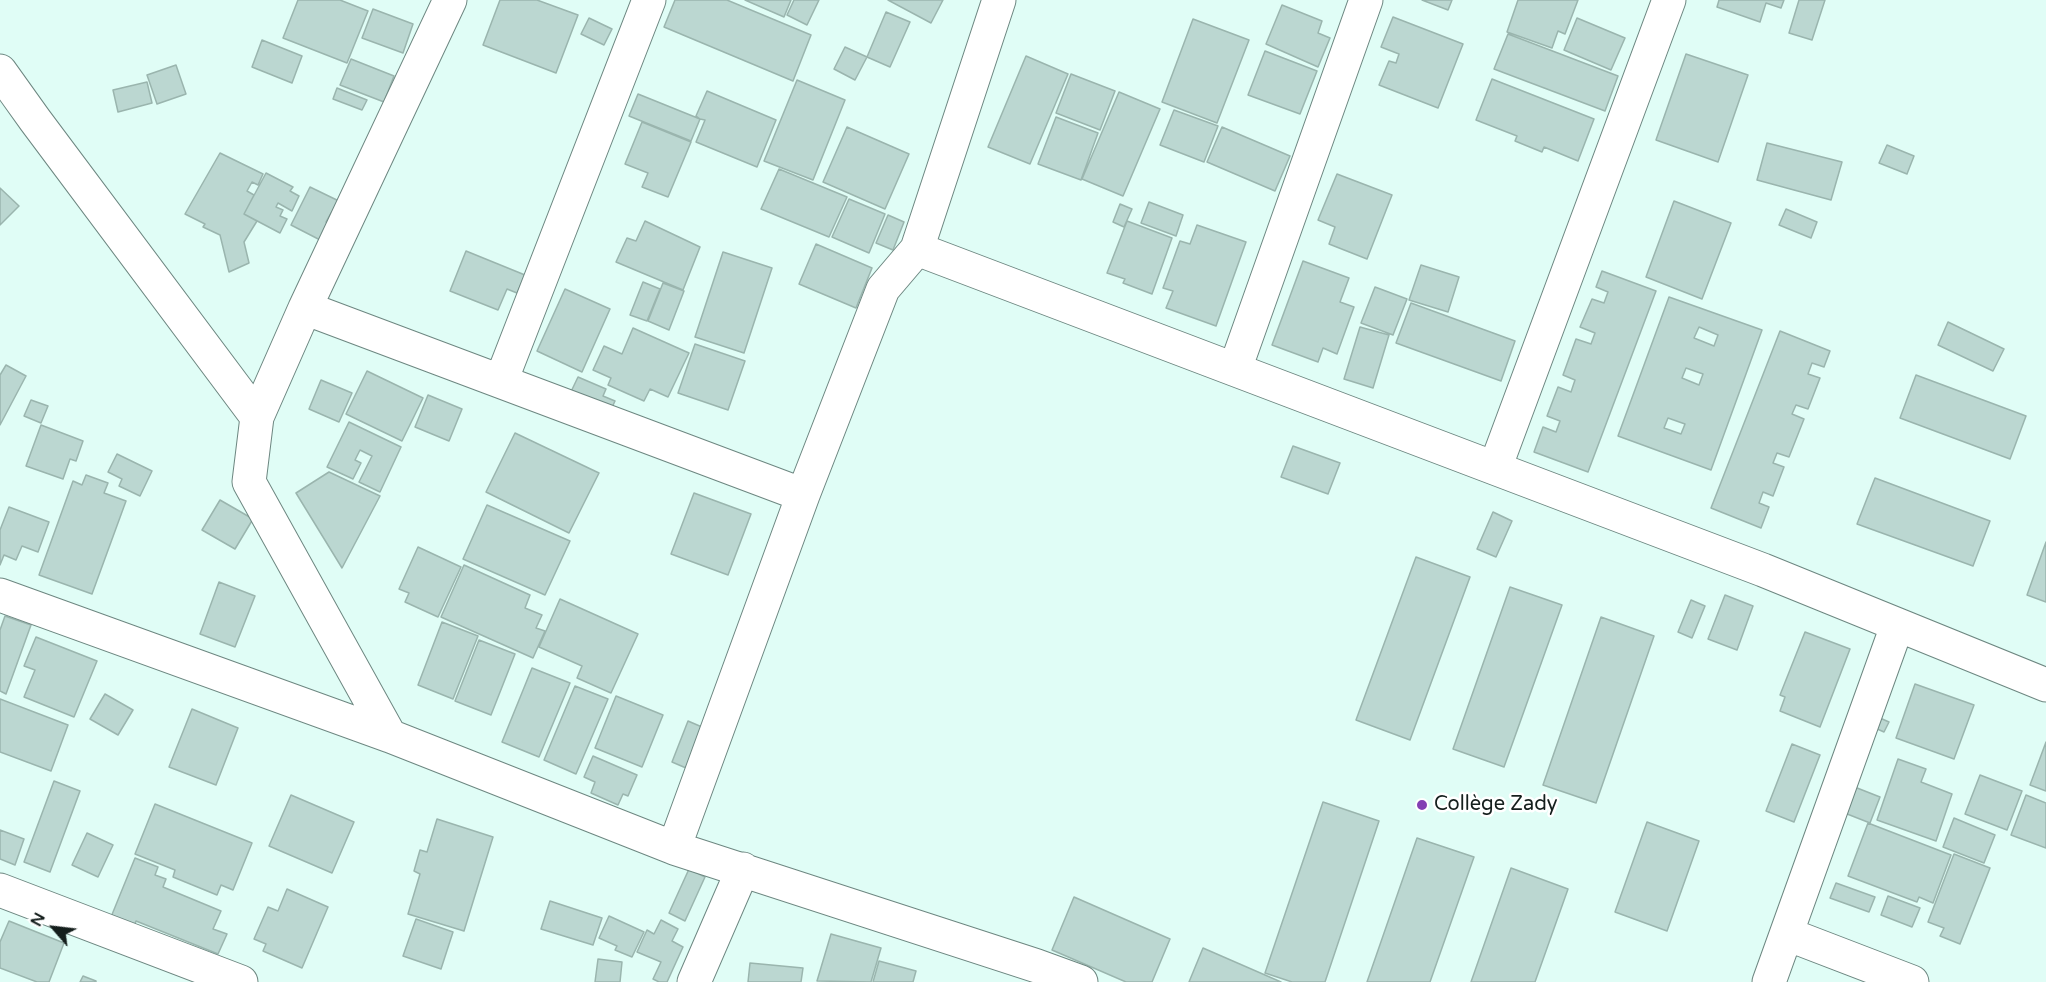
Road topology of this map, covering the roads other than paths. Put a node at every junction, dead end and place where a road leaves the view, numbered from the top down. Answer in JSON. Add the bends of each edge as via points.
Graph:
{"nodes":[{"id":1,"x":450,"y":0,"type":"edge"},
{"id":2,"x":650,"y":0,"type":"edge"},
{"id":3,"x":999,"y":0,"type":"edge"},
{"id":4,"x":1366,"y":0,"type":"edge"},
{"id":5,"x":1669,"y":0,"type":"edge"},
{"id":6,"x":0,"y":71,"type":"edge"},
{"id":7,"x":917,"y":249,"type":"junction"},
{"id":8,"x":305,"y":308,"type":"junction"},
{"id":9,"x":1235,"y":369,"type":"junction"},
{"id":10,"x":501,"y":381,"type":"junction"},
{"id":11,"x":257,"y":417,"type":"junction"},
{"id":12,"x":1496,"y":468,"type":"junction"},
{"id":13,"x":803,"y":495,"type":"junction"},
{"id":14,"x":0,"y":595,"type":"edge"},
{"id":15,"x":1897,"y":626,"type":"junction"},
{"id":16,"x":2046,"y":685,"type":"edge"},
{"id":17,"x":390,"y":736,"type":"junction"},
{"id":18,"x":674,"y":848,"type":"junction"},
{"id":19,"x":743,"y":869,"type":"junction"},
{"id":20,"x":0,"y":890,"type":"edge"},
{"id":21,"x":1787,"y":934,"type":"junction"},
{"id":22,"x":1034,"y":974,"type":"edge"},
{"id":23,"x":241,"y":982,"type":"edge"},
{"id":24,"x":694,"y":982,"type":"edge"},
{"id":25,"x":1081,"y":982,"type":"edge"},
{"id":26,"x":1769,"y":982,"type":"edge"},
{"id":27,"x":1912,"y":982,"type":"edge"}],
"edges":[{"from":1,"to":8,"type":"street"},
{"from":2,"to":10,"type":"street"},
{"from":3,"to":7,"type":"street"},
{"from":4,"to":9,"type":"street"},
{"from":5,"to":12,"type":"street"},
{"from":6,"to":11,"type":"street"},
{"from":7,"to":9,"type":"street"},
{"from":7,"to":13,"type":"street","via":[[883,289]]},
{"from":8,"to":10,"type":"street"},
{"from":8,"to":11,"type":"street"},
{"from":9,"to":12,"type":"street"},
{"from":10,"to":13,"type":"street"},
{"from":11,"to":17,"type":"street","via":[[249,482]]},
{"from":12,"to":15,"type":"street"},
{"from":13,"to":18,"type":"street"},
{"from":14,"to":17,"type":"street"},
{"from":15,"to":16,"type":"street"},
{"from":15,"to":21,"type":"street"},
{"from":17,"to":18,"type":"street"},
{"from":18,"to":19,"type":"street"},
{"from":19,"to":22,"type":"street"},
{"from":19,"to":24,"type":"street"},
{"from":20,"to":23,"type":"street"},
{"from":21,"to":26,"type":"street"},
{"from":21,"to":27,"type":"street"},
{"from":22,"to":25,"type":"street"}]}
